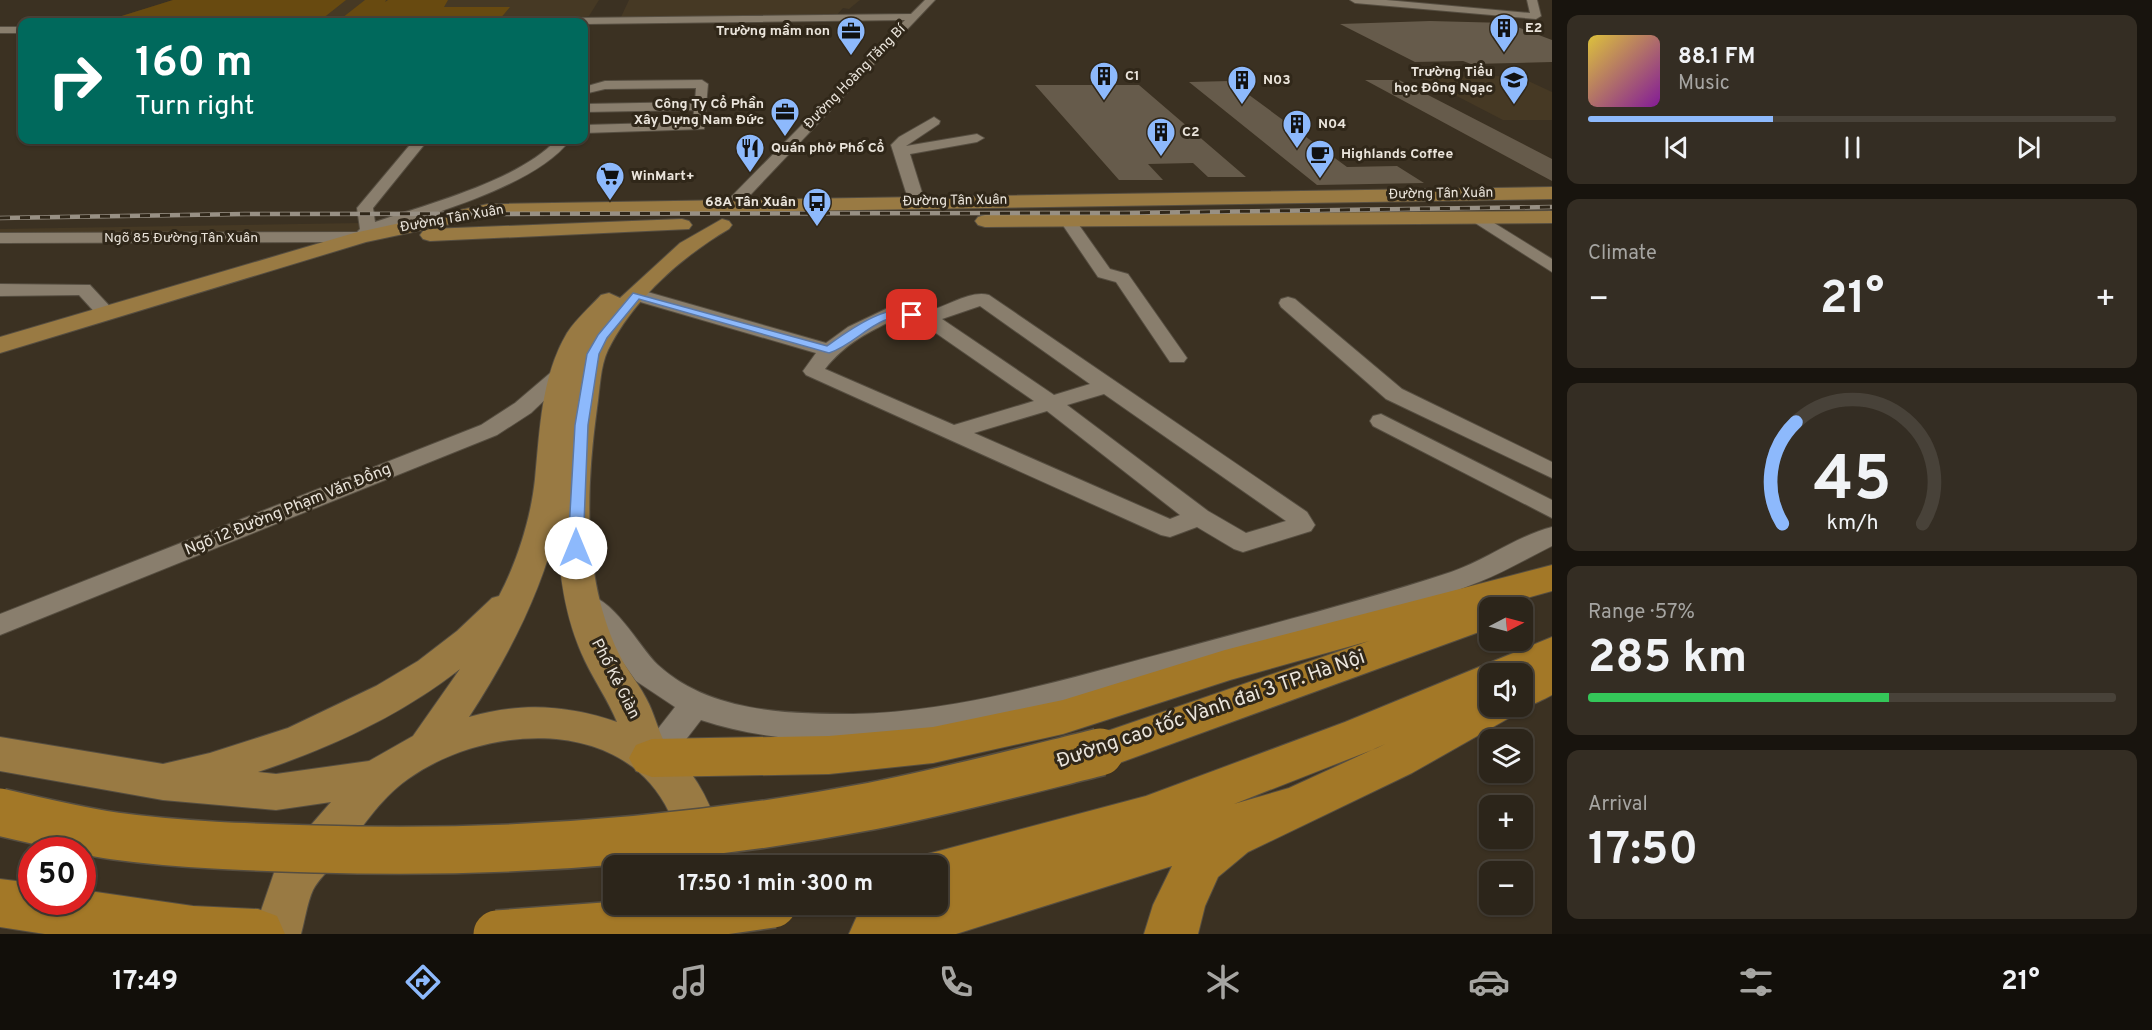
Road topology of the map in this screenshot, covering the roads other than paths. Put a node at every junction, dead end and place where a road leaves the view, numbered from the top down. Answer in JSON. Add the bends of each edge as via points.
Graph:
{"nodes":[{"id":1,"x":930,"y":0,"type":"edge"},
{"id":2,"x":1354,"y":0,"type":"edge"},
{"id":3,"x":1532,"y":0,"type":"edge"},
{"id":4,"x":910,"y":20,"type":"junction"},
{"id":5,"x":588,"y":22,"type":"edge"},
{"id":6,"x":588,"y":24,"type":"edge"},
{"id":7,"x":0,"y":28,"type":"edge"},
{"id":8,"x":18,"y":28,"type":"edge"},
{"id":9,"x":588,"y":89,"type":"edge"},
{"id":10,"x":699,"y":104,"type":"junction"},
{"id":11,"x":588,"y":106,"type":"edge"},
{"id":12,"x":934,"y":121,"type":"dead end"},
{"id":13,"x":588,"y":129,"type":"edge"},
{"id":14,"x":978,"y":138,"type":"dead end"},
{"id":15,"x":418,"y":144,"type":"edge"},
{"id":16,"x":561,"y":144,"type":"edge"},
{"id":17,"x":903,"y":151,"type":"junction"},
{"id":18,"x":1552,"y":193,"type":"edge"},
{"id":19,"x":1139,"y":198,"type":"junction"},
{"id":20,"x":921,"y":202,"type":"junction"},
{"id":21,"x":498,"y":209,"type":"junction"},
{"id":22,"x":727,"y":215,"type":"junction"},
{"id":23,"x":1552,"y":217,"type":"edge"},
{"id":24,"x":1478,"y":218,"type":"junction"},
{"id":25,"x":1158,"y":219,"type":"junction"},
{"id":26,"x":1068,"y":221,"type":"junction"},
{"id":27,"x":932,"y":222,"type":"junction"},
{"id":28,"x":691,"y":225,"type":"junction"},
{"id":29,"x":602,"y":230,"type":"junction"},
{"id":30,"x":365,"y":234,"type":"junction"},
{"id":31,"x":493,"y":234,"type":"junction"},
{"id":32,"x":0,"y":238,"type":"edge"},
{"id":33,"x":648,"y":252,"type":"junction"},
{"id":34,"x":1552,"y":267,"type":"edge"},
{"id":35,"x":0,"y":290,"type":"edge"},
{"id":36,"x":637,"y":295,"type":"junction"},
{"id":37,"x":1288,"y":303,"type":"dead end"},
{"id":38,"x":107,"y":314,"type":"junction"},
{"id":39,"x":927,"y":318,"type":"junction"},
{"id":40,"x":2,"y":341,"type":"edge"},
{"id":41,"x":829,"y":350,"type":"junction"},
{"id":42,"x":1178,"y":358,"type":"dead end"},
{"id":43,"x":563,"y":372,"type":"junction"},
{"id":44,"x":1107,"y":386,"type":"junction"},
{"id":45,"x":571,"y":403,"type":"junction"},
{"id":46,"x":1051,"y":403,"type":"junction"},
{"id":47,"x":1381,"y":421,"type":"dead end"},
{"id":48,"x":951,"y":433,"type":"junction"},
{"id":49,"x":1552,"y":471,"type":"edge"},
{"id":50,"x":1552,"y":510,"type":"edge"},
{"id":51,"x":1199,"y":517,"type":"junction"},
{"id":52,"x":1552,"y":535,"type":"edge"},
{"id":53,"x":1552,"y":578,"type":"edge"},
{"id":54,"x":1552,"y":587,"type":"edge"},
{"id":55,"x":519,"y":591,"type":"junction"},
{"id":56,"x":1528,"y":597,"type":"edge"},
{"id":57,"x":582,"y":600,"type":"junction"},
{"id":58,"x":1479,"y":616,"type":"edge"},
{"id":59,"x":0,"y":625,"type":"edge"},
{"id":60,"x":1552,"y":652,"type":"edge"},
{"id":61,"x":1528,"y":663,"type":"edge"},
{"id":62,"x":1552,"y":676,"type":"edge"},
{"id":63,"x":1479,"y":684,"type":"edge"},
{"id":64,"x":1533,"y":686,"type":"edge"},
{"id":65,"x":695,"y":705,"type":"junction"},
{"id":66,"x":1479,"y":714,"type":"edge"},
{"id":67,"x":428,"y":747,"type":"junction"},
{"id":68,"x":0,"y":754,"type":"edge"},
{"id":69,"x":652,"y":758,"type":"junction"},
{"id":70,"x":379,"y":777,"type":"junction"},
{"id":71,"x":163,"y":782,"type":"junction"},
{"id":72,"x":1289,"y":808,"type":"junction"},
{"id":73,"x":0,"y":812,"type":"edge"},
{"id":74,"x":703,"y":855,"type":"edge"},
{"id":75,"x":948,"y":869,"type":"edge"},
{"id":76,"x":0,"y":903,"type":"edge"},
{"id":77,"x":695,"y":915,"type":"edge"},
{"id":78,"x":700,"y":915,"type":"edge"},
{"id":79,"x":258,"y":934,"type":"edge"},
{"id":80,"x":277,"y":934,"type":"edge"},
{"id":81,"x":497,"y":934,"type":"edge"},
{"id":82,"x":695,"y":934,"type":"edge"},
{"id":83,"x":876,"y":934,"type":"edge"},
{"id":84,"x":1171,"y":934,"type":"edge"}],
"edges":[{"from":1,"to":4,"type":"street","name":"Đường Hoàng Tăng Bí"},
{"from":2,"to":3,"type":"street","via":[[1536,16]]},
{"from":4,"to":5,"type":"street"},
{"from":4,"to":6,"type":"street"},
{"from":4,"to":22,"type":"street","name":"Đường Hoàng Tăng Bí"},
{"from":7,"to":8,"type":"street"},
{"from":9,"to":10,"type":"street","via":[[702,84]]},
{"from":10,"to":11,"type":"street"},
{"from":10,"to":13,"type":"street","via":[[699,126]]},
{"from":12,"to":17,"type":"street","via":[[899,142]]},
{"from":14,"to":17,"type":"street"},
{"from":15,"to":30,"type":"street","via":[[365,208]]},
{"from":16,"to":30,"type":"street","via":[[523,171]]},
{"from":17,"to":20,"type":"street","via":[[910,187]]},
{"from":18,"to":19,"type":"main road","name":"Đường Tân Xuân"},
{"from":19,"to":20,"type":"main road","name":"Đường Tân Xuân"},
{"from":19,"to":25,"type":"main road"},
{"from":20,"to":22,"type":"main road","name":"Đường Tân Xuân"},
{"from":20,"to":27,"type":"main road","via":[[934,211]]},
{"from":21,"to":22,"type":"main road","name":"Đường Tân Xuân"},
{"from":21,"to":30,"type":"main road","name":"Đường Tân Xuân"},
{"from":21,"to":31,"type":"main road","via":[[483,214],[475,222],[476,229]]},
{"from":22,"to":27,"type":"main road","name":"Đường Tân Xuân"},
{"from":22,"to":28,"type":"main road","name":"Đường Tân Xuân"},
{"from":22,"to":36,"type":"main road","name":"Phố Kẻ Giàn"},
{"from":23,"to":24,"type":"main road","name":"Đường Tân Xuân"},
{"from":24,"to":25,"type":"main road","name":"Đường Tân Xuân"},
{"from":24,"to":34,"type":"street"},
{"from":25,"to":26,"type":"main road","name":"Đường Tân Xuân"},
{"from":26,"to":27,"type":"main road","name":"Đường Tân Xuân"},
{"from":26,"to":42,"type":"street","via":[[1104,273],[1122,278]]},
{"from":28,"to":29,"type":"main road","name":"Đường Tân Xuân"},
{"from":28,"to":33,"type":"main road","name":"Phố Kẻ Giàn"},
{"from":29,"to":31,"type":"main road","name":"Đường Tân Xuân"},
{"from":29,"to":33,"type":"main road","via":[[626,236]]},
{"from":30,"to":31,"type":"main road","name":"Đường Tân Xuân"},
{"from":30,"to":32,"type":"street","name":"Ngõ 85 Đường Tân Xuân"},
{"from":30,"to":38,"type":"main road","name":"Đường Tân Xuân"},
{"from":33,"to":43,"type":"main road","name":"Phố Kẻ Giàn","via":[[579,334]]},
{"from":35,"to":38,"type":"street","via":[[84,289]]},
{"from":36,"to":41,"type":"street"},
{"from":36,"to":45,"type":"main road","name":"Phố Kẻ Giàn","via":[[602,337]]},
{"from":37,"to":49,"type":"street","via":[[1394,394]]},
{"from":38,"to":40,"type":"main road","name":"Đường Tân Xuân"},
{"from":39,"to":41,"type":"street","via":[[897,311],[855,331]]},
{"from":39,"to":44,"type":"street","via":[[982,299]]},
{"from":39,"to":46,"type":"street"},
{"from":41,"to":48,"type":"street","via":[[813,371]]},
{"from":43,"to":45,"type":"main road","name":"Phố Kẻ Giàn"},
{"from":43,"to":59,"type":"street","name":"Ngõ 12 Đường Phạm Văn Đồng","via":[[523,408],[489,430]]},
{"from":44,"to":46,"type":"street"},
{"from":44,"to":51,"type":"street","via":[[1298,518],[1302,525],[1243,543]]},
{"from":45,"to":55,"type":"main road","name":"Phố Kẻ Giàn","via":[[552,427],[547,496],[537,542]]},
{"from":45,"to":57,"type":"main road","name":"Phố Kẻ Giàn","via":[[576,566]]},
{"from":46,"to":48,"type":"street"},
{"from":46,"to":51,"type":"street"},
{"from":47,"to":50,"type":"street"},
{"from":48,"to":51,"type":"street","via":[[1170,529]]},
{"from":52,"to":65,"type":"street","via":[[1471,575],[1400,599],[1052,695],[959,714],[876,726],[803,727]]},
{"from":53,"to":69,"type":"highway","via":[[1225,666],[1063,717],[933,745],[829,755]]},
{"from":54,"to":56,"type":"highway"},
{"from":55,"to":67,"type":"main road","name":"Phố Kẻ Giàn","via":[[482,666]]},
{"from":55,"to":71,"type":"main road","via":[[452,656],[333,728],[222,769]]},
{"from":57,"to":65,"type":"street","via":[[622,639],[647,673]]},
{"from":57,"to":69,"type":"main road","name":"Phố Kẻ Giàn","via":[[606,667],[628,701]]},
{"from":58,"to":73,"type":"highway","name":"Đường cao tốc Vành đai 3 TP. Hà Nội","bridge":true,"via":[[1100,752],[957,789],[752,827],[505,851],[386,853],[129,838]]},
{"from":60,"to":61,"type":"highway"},
{"from":62,"to":64,"type":"highway"},
{"from":63,"to":75,"type":"highway","via":[[1361,735],[1148,816]]},
{"from":65,"to":69,"type":"street"},
{"from":66,"to":72,"type":"highway","via":[[1396,760]]},
{"from":67,"to":69,"type":"main road","via":[[488,726],[548,722],[604,732]]},
{"from":67,"to":70,"type":"main road"},
{"from":68,"to":71,"type":"main road"},
{"from":69,"to":74,"type":"main road","via":[[683,793],[702,838]]},
{"from":70,"to":71,"type":"main road","via":[[276,792]]},
{"from":70,"to":80,"type":"main road","via":[[293,879]]},
{"from":72,"to":83,"type":"highway"},
{"from":72,"to":84,"type":"highway","via":[[1231,837],[1200,861],[1179,905]]},
{"from":76,"to":79,"type":"highway","via":[[193,931]]},
{"from":77,"to":81,"type":"highway","bridge":true},
{"from":78,"to":82,"type":"main road"}]}
